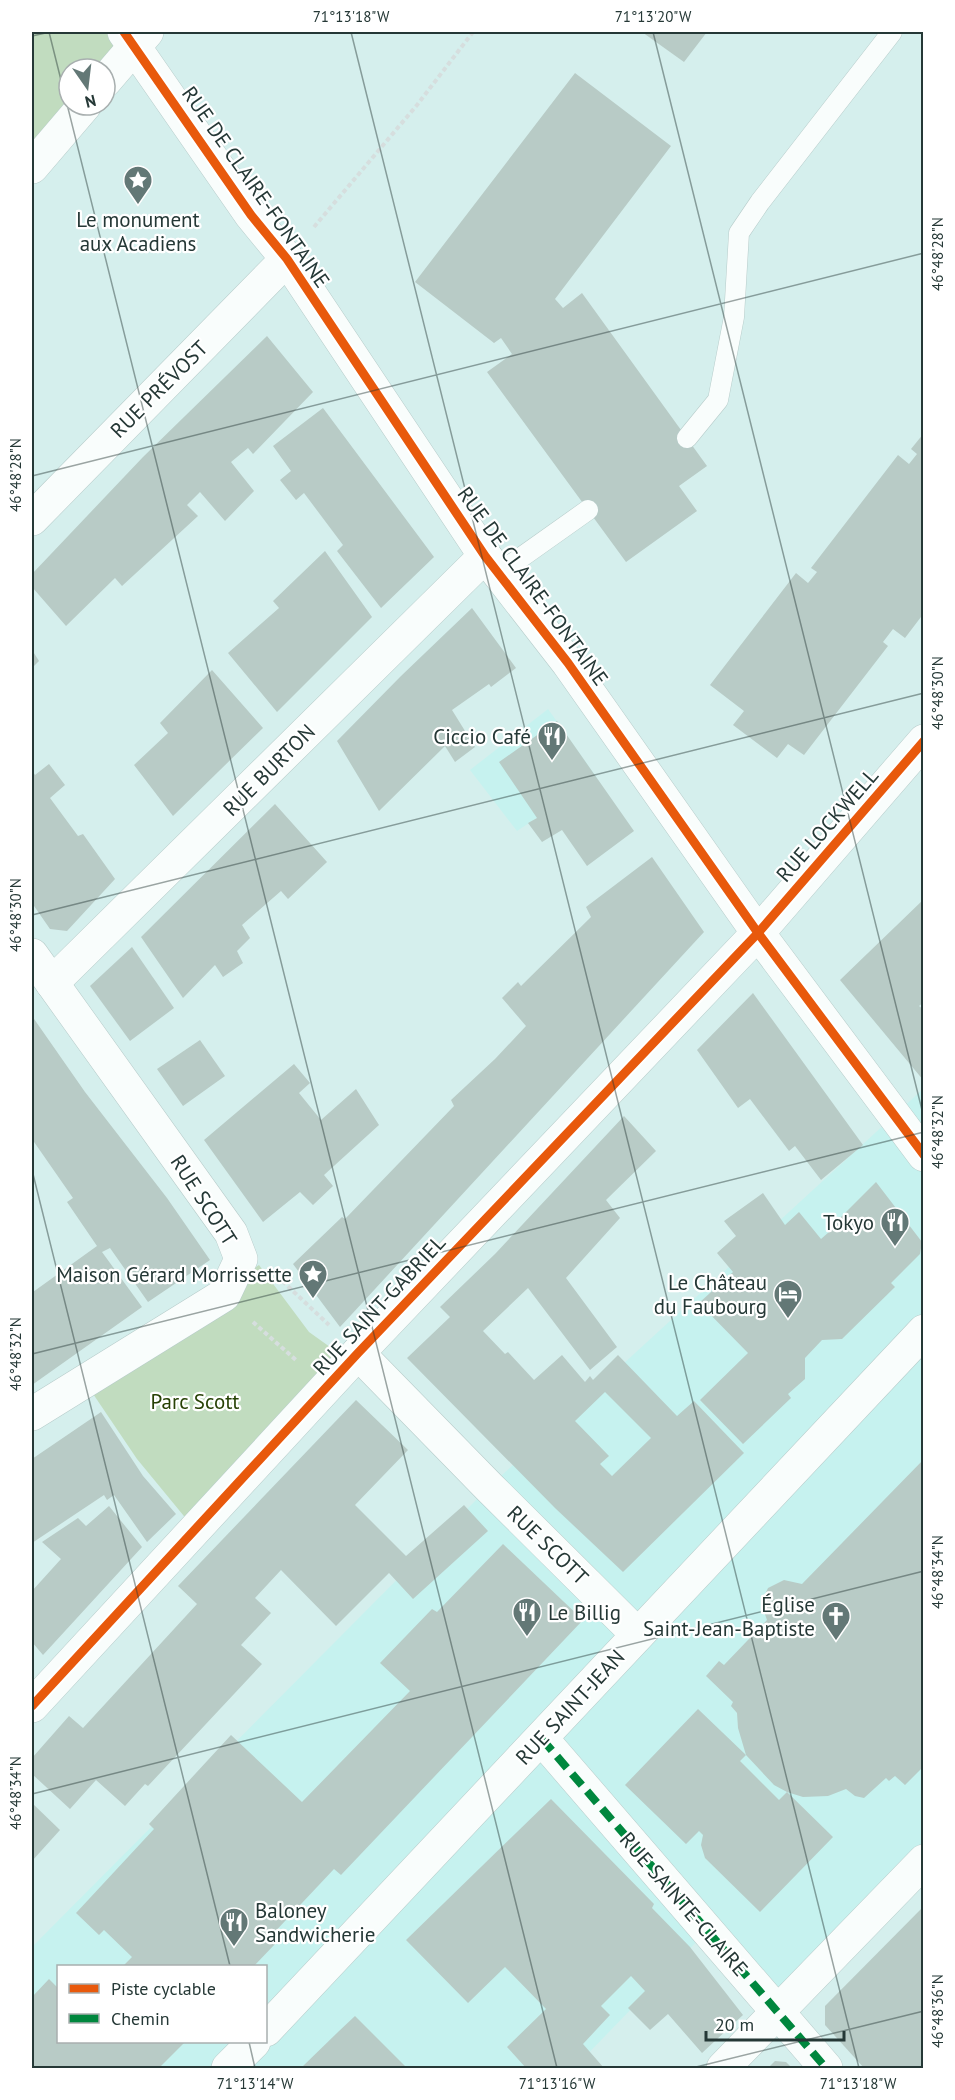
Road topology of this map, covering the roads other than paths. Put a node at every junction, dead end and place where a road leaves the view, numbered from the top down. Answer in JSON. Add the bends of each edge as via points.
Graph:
{"nodes":[{"id":1,"x":892,"y":32,"type":"edge"},
{"id":2,"x":135,"y":37,"type":"edge"},
{"id":3,"x":117,"y":63,"type":"edge"},
{"id":4,"x":75,"y":117,"type":"edge"},
{"id":5,"x":32,"y":167,"type":"edge"},
{"id":6,"x":287,"y":260,"type":"junction"},
{"id":7,"x":687,"y":438,"type":"dead end"},
{"id":8,"x":588,"y":510,"type":"dead end"},
{"id":9,"x":32,"y":519,"type":"edge"},
{"id":10,"x":492,"y":565,"type":"junction"},
{"id":11,"x":924,"y":741,"type":"edge"},
{"id":12,"x":758,"y":933,"type":"junction"},
{"id":13,"x":32,"y":955,"type":"edge"},
{"id":14,"x":52,"y":983,"type":"junction"},
{"id":15,"x":924,"y":1155,"type":"edge"},
{"id":16,"x":924,"y":1331,"type":"edge"},
{"id":17,"x":358,"y":1353,"type":"junction"},
{"id":18,"x":32,"y":1414,"type":"edge"},
{"id":19,"x":637,"y":1634,"type":"junction"},
{"id":20,"x":32,"y":1706,"type":"edge"},
{"id":21,"x":542,"y":1739,"type":"junction"},
{"id":22,"x":924,"y":1861,"type":"edge"},
{"id":23,"x":777,"y":2012,"type":"junction"},
{"id":24,"x":267,"y":2029,"type":"edge"},
{"id":25,"x":253,"y":2043,"type":"edge"},
{"id":26,"x":228,"y":2068,"type":"edge"},
{"id":27,"x":723,"y":2068,"type":"edge"},
{"id":28,"x":826,"y":2068,"type":"edge"}],
"edges":[{"from":1,"to":7,"type":"lane","via":[[739,233],[734,317],[718,400]]},
{"from":2,"to":3,"type":"street"},
{"from":2,"to":6,"type":"street","name":"RUE DE CLAIRE-FONTAINE","via":[[251,215]]},
{"from":4,"to":5,"type":"street"},
{"from":6,"to":9,"type":"street","name":"RUE PRÉVOST"},
{"from":6,"to":10,"type":"street","name":"RUE DE CLAIRE-FONTAINE"},
{"from":8,"to":10,"type":"lane"},
{"from":10,"to":12,"type":"street","name":"RUE DE CLAIRE-FONTAINE","via":[[594,700]]},
{"from":10,"to":14,"type":"street","name":"RUE BURTON"},
{"from":11,"to":12,"type":"street","name":"RUE LOCKWELL"},
{"from":12,"to":15,"type":"street","name":"RUE DE CLAIRE-FONTAINE"},
{"from":12,"to":17,"type":"street","name":"RUE SAINT-GABRIEL"},
{"from":13,"to":14,"type":"street","name":"RUE SCOTT"},
{"from":14,"to":18,"type":"street","name":"RUE SCOTT","via":[[231,1233],[241,1259],[224,1295]]},
{"from":16,"to":19,"type":"street","name":"RUE SAINT-JEAN"},
{"from":17,"to":19,"type":"street","name":"RUE SCOTT"},
{"from":17,"to":20,"type":"street","name":"RUE SAINT-GABRIEL"},
{"from":19,"to":21,"type":"street","name":"RUE SAINT-JEAN"},
{"from":21,"to":23,"type":"street","name":"RUE SAINTE-CLAIRE"},
{"from":21,"to":24,"type":"street","name":"RUE SAINT-JEAN"},
{"from":22,"to":23,"type":"street"},
{"from":23,"to":27,"type":"street"},
{"from":23,"to":28,"type":"street","name":"RUE SAINTE-CLAIRE"},
{"from":25,"to":26,"type":"street"}]}
